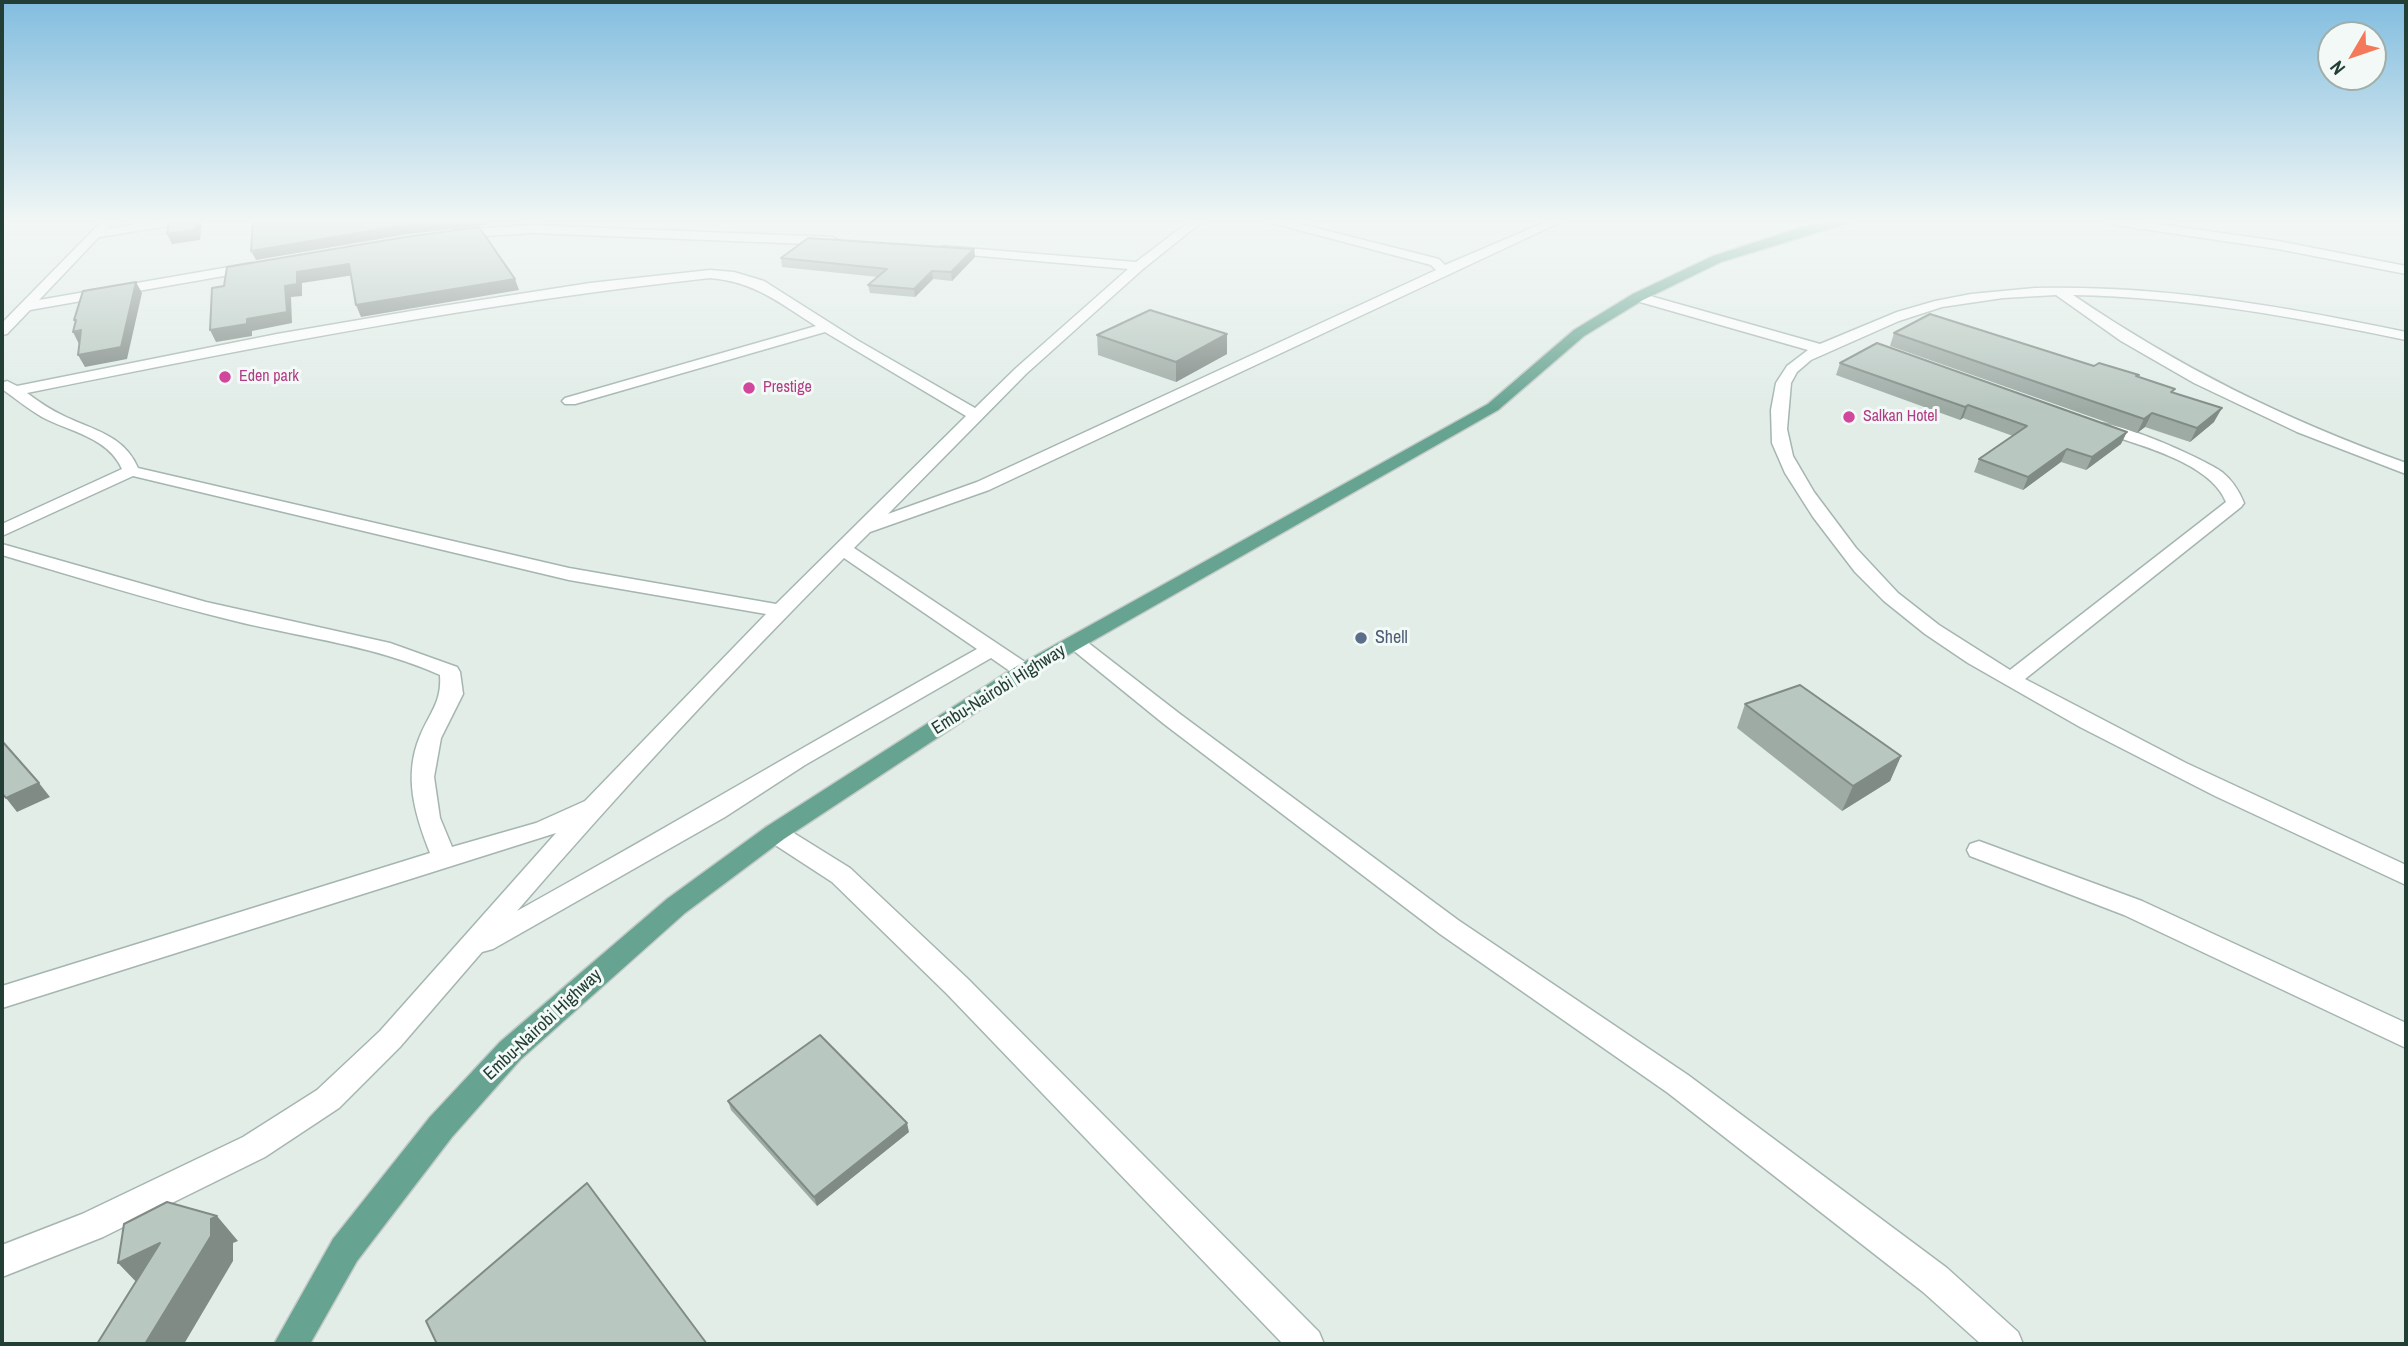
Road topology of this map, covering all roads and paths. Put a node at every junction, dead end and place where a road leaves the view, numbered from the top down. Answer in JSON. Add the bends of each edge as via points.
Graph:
{"nodes":[{"id":1,"x":47,"y":284,"type":"edge"},
{"id":2,"x":158,"y":284,"type":"edge"},
{"id":3,"x":617,"y":284,"type":"edge"},
{"id":4,"x":758,"y":284,"type":"edge"},
{"id":5,"x":1119,"y":284,"type":"edge"},
{"id":6,"x":1419,"y":284,"type":"edge"},
{"id":7,"x":1665,"y":284,"type":"edge"},
{"id":8,"x":2061,"y":293,"type":"junction"},
{"id":9,"x":1638,"y":297,"type":"junction"},
{"id":10,"x":23,"y":307,"type":"junction"},
{"id":11,"x":827,"y":327,"type":"junction"},
{"id":12,"x":2,"y":331,"type":"edge"},
{"id":13,"x":2406,"y":336,"type":"edge"},
{"id":14,"x":1848,"y":339,"type":"junction"},
{"id":15,"x":1873,"y":347,"type":"edge"},
{"id":16,"x":1820,"y":349,"type":"junction"},
{"id":17,"x":8,"y":387,"type":"edge"},
{"id":18,"x":570,"y":401,"type":"dead end"},
{"id":19,"x":977,"y":416,"type":"junction"},
{"id":20,"x":2087,"y":422,"type":"edge"},
{"id":21,"x":2406,"y":469,"type":"edge"},
{"id":22,"x":131,"y":471,"type":"junction"},
{"id":23,"x":860,"y":530,"type":"junction"},
{"id":24,"x":2,"y":531,"type":"edge"},
{"id":25,"x":2,"y":549,"type":"edge"},
{"id":26,"x":844,"y":549,"type":"junction"},
{"id":27,"x":781,"y":611,"type":"junction"},
{"id":28,"x":1075,"y":642,"type":"junction"},
{"id":29,"x":992,"y":649,"type":"junction"},
{"id":30,"x":1024,"y":671,"type":"junction"},
{"id":31,"x":2011,"y":680,"type":"junction"},
{"id":32,"x":595,"y":805,"type":"junction"},
{"id":33,"x":775,"y":833,"type":"junction"},
{"id":34,"x":1979,"y":850,"type":"dead end"},
{"id":35,"x":444,"y":858,"type":"junction"},
{"id":36,"x":2406,"y":876,"type":"edge"},
{"id":37,"x":470,"y":950,"type":"junction"},
{"id":38,"x":2,"y":997,"type":"edge"},
{"id":39,"x":2406,"y":1037,"type":"edge"},
{"id":40,"x":2,"y":1261,"type":"edge"},
{"id":41,"x":291,"y":1344,"type":"edge"},
{"id":42,"x":1307,"y":1344,"type":"edge"},
{"id":43,"x":2006,"y":1344,"type":"edge"}],
"edges":[{"from":1,"to":10,"type":"street"},
{"from":2,"to":10,"type":"street"},
{"from":3,"to":17,"type":"street"},
{"from":4,"to":11,"type":"street"},
{"from":5,"to":19,"type":"street"},
{"from":6,"to":23,"type":"street","via":[[983,486]]},
{"from":7,"to":9,"type":"main road","name":"Embu-Nairobi Highway"},
{"from":8,"to":13,"type":"street","via":[[2166,295]]},
{"from":8,"to":14,"type":"street","via":[[1945,302]]},
{"from":8,"to":21,"type":"street","via":[[2178,369],[2348,449]]},
{"from":9,"to":16,"type":"street"},
{"from":9,"to":28,"type":"main road","name":"Embu-Nairobi Highway","via":[[1579,333],[1493,407]]},
{"from":10,"to":12,"type":"street"},
{"from":11,"to":18,"type":"street"},
{"from":11,"to":19,"type":"street"},
{"from":14,"to":15,"type":"street"},
{"from":14,"to":16,"type":"street"},
{"from":16,"to":31,"type":"street","via":[[1784,379],[1778,419],[1780,446],[1795,474],[1830,528],[1873,580],[1938,635]]},
{"from":17,"to":22,"type":"street","via":[[50,416],[118,448]]},
{"from":19,"to":23,"type":"street"},
{"from":20,"to":31,"type":"street","via":[[2209,470],[2226,482],[2235,503]]},
{"from":22,"to":24,"type":"street"},
{"from":22,"to":27,"type":"street","via":[[569,574]]},
{"from":23,"to":26,"type":"street"},
{"from":25,"to":35,"type":"street","via":[[264,622],[387,646],[450,672],[452,694],[430,738],[422,777],[428,818]]},
{"from":26,"to":27,"type":"street"},
{"from":26,"to":29,"type":"street"},
{"from":27,"to":32,"type":"street"},
{"from":28,"to":30,"type":"main road","name":"Embu-Nairobi Highway"},
{"from":28,"to":43,"type":"street","via":[[1439,919],[1678,1084],[1935,1280]]},
{"from":29,"to":30,"type":"street"},
{"from":29,"to":37,"type":"street"},
{"from":30,"to":33,"type":"main road","name":"Embu-Nairobi Highway"},
{"from":31,"to":36,"type":"street","via":[[2115,738]]},
{"from":32,"to":35,"type":"street","via":[[544,829]]},
{"from":32,"to":37,"type":"street"},
{"from":33,"to":41,"type":"main road","name":"Embu-Nairobi Highway","via":[[676,906],[510,1051],[441,1127],[345,1250]]},
{"from":33,"to":42,"type":"street","via":[[841,875]]},
{"from":34,"to":39,"type":"street","via":[[2133,908]]},
{"from":35,"to":38,"type":"street"},
{"from":37,"to":40,"type":"street","via":[[328,1099],[254,1147],[92,1226]]}]}
